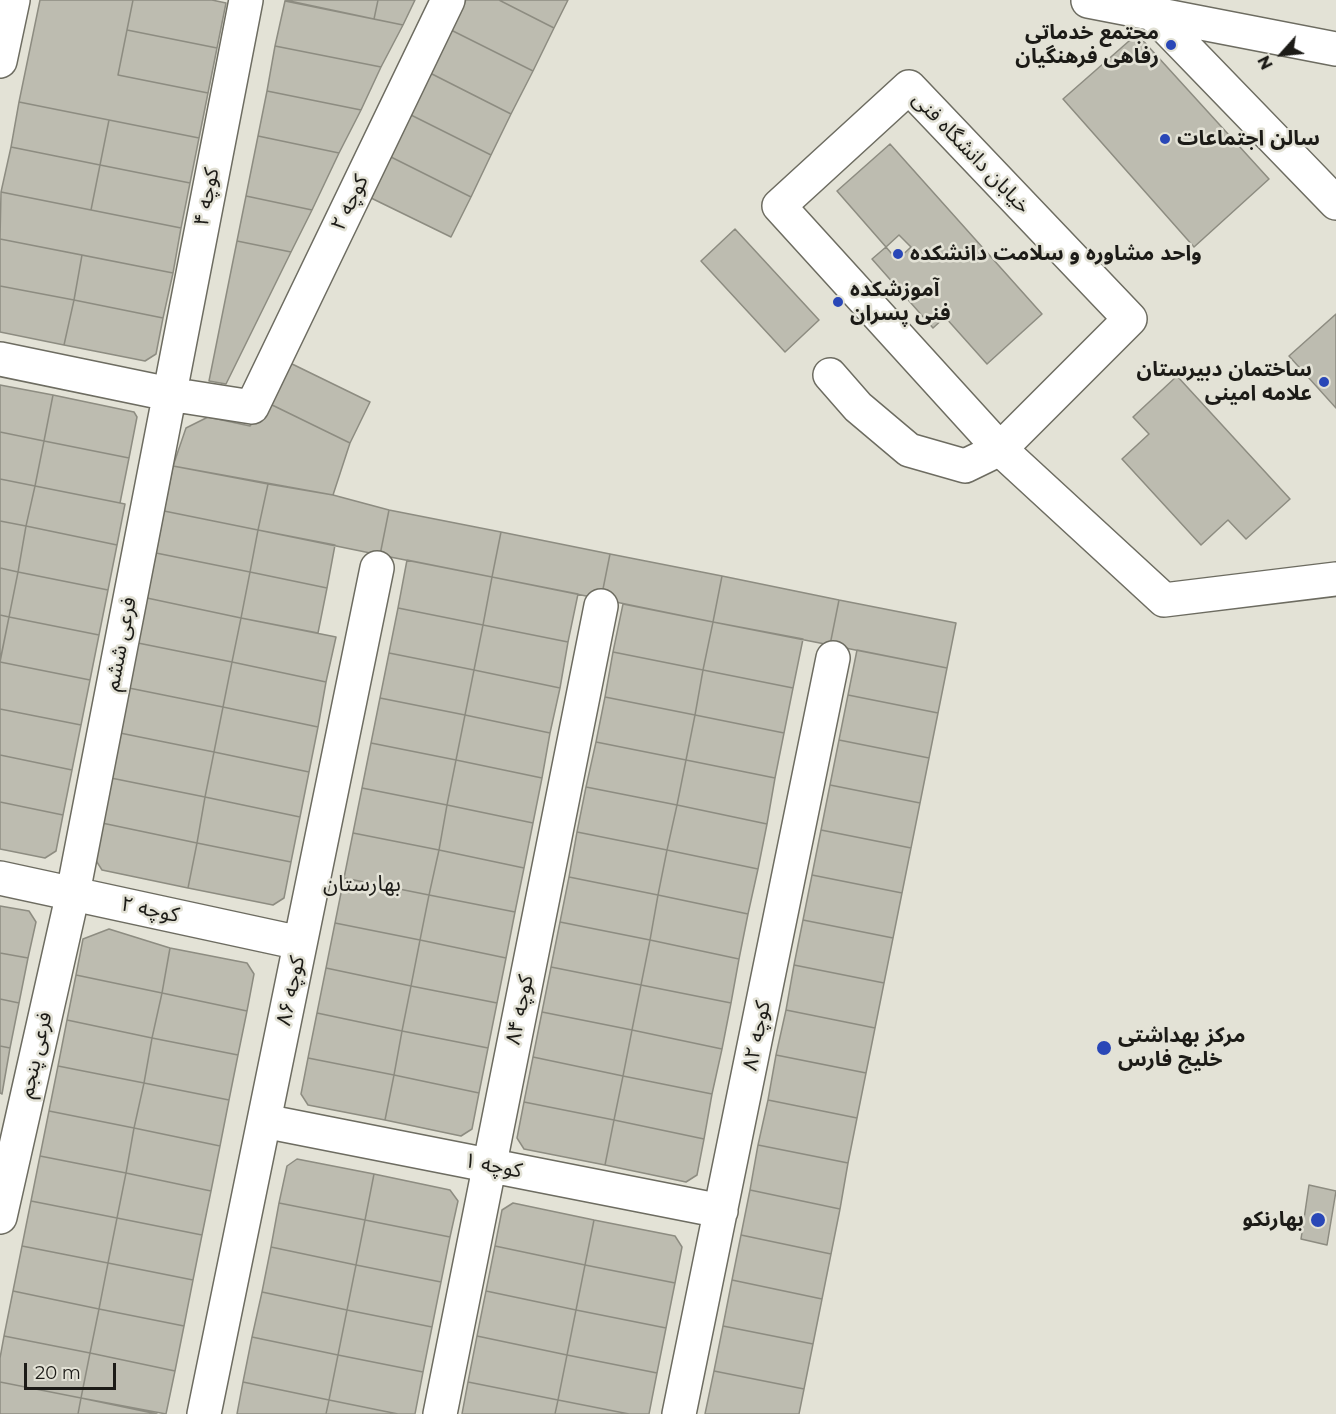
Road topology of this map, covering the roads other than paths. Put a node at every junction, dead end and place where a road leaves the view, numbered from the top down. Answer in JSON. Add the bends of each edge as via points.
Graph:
{"nodes":[{"id":1,"x":13,"y":0,"type":"edge"},
{"id":2,"x":246,"y":0,"type":"edge"},
{"id":3,"x":448,"y":0,"type":"edge"},
{"id":4,"x":1088,"y":1,"type":"edge"},
{"id":5,"x":1152,"y":13,"type":"junction"},
{"id":6,"x":1336,"y":49,"type":"edge"},
{"id":7,"x":0,"y":61,"type":"edge"},
{"id":8,"x":1336,"y":203,"type":"edge"},
{"id":9,"x":0,"y":359,"type":"edge"},
{"id":10,"x":830,"y":375,"type":"dead end"},
{"id":11,"x":169,"y":394,"type":"junction"},
{"id":12,"x":1000,"y":449,"type":"junction"},
{"id":13,"x":377,"y":568,"type":"dead end"},
{"id":14,"x":1336,"y":579,"type":"edge"},
{"id":15,"x":601,"y":606,"type":"dead end"},
{"id":16,"x":833,"y":658,"type":"dead end"},
{"id":17,"x":0,"y":878,"type":"edge"},
{"id":18,"x":73,"y":893,"type":"junction"},
{"id":19,"x":300,"y":943,"type":"junction"},
{"id":20,"x":264,"y":1121,"type":"junction"},
{"id":21,"x":490,"y":1165,"type":"junction"},
{"id":22,"x":721,"y":1211,"type":"junction"},
{"id":23,"x":0,"y":1217,"type":"edge"},
{"id":24,"x":204,"y":1414,"type":"edge"},
{"id":25,"x":440,"y":1414,"type":"edge"},
{"id":26,"x":679,"y":1414,"type":"edge"}],
"edges":[{"from":1,"to":7,"type":"street"},
{"from":2,"to":11,"type":"street","name":"کوچه ۴"},
{"from":3,"to":11,"type":"street","name":"کوچه ۲","via":[[252,407]]},
{"from":4,"to":5,"type":"street"},
{"from":5,"to":6,"type":"street"},
{"from":5,"to":8,"type":"street"},
{"from":9,"to":11,"type":"street"},
{"from":10,"to":12,"type":"street","name":"خیابان دانشگاه فنی","via":[[858,407],[909,450],[965,466]]},
{"from":11,"to":18,"type":"street","name":"فرعی ششم"},
{"from":12,"to":12,"type":"street","name":"خیابان دانشگاه فنی","via":[[779,206],[909,87],[1130,320]]},
{"from":12,"to":14,"type":"street","name":"خیابان دانشگاه فنی","via":[[1164,600]]},
{"from":13,"to":19,"type":"street","name":"کوچه ۸۶"},
{"from":15,"to":21,"type":"street","name":"کوچه ۸۴"},
{"from":16,"to":22,"type":"street","name":"کوچه ۸۲"},
{"from":17,"to":18,"type":"street","name":"کوچه ۲"},
{"from":18,"to":19,"type":"street","name":"کوچه ۲"},
{"from":18,"to":23,"type":"street","name":"فرعی پنجم"},
{"from":19,"to":20,"type":"street","name":"کوچه ۸۶"},
{"from":20,"to":21,"type":"street","name":"کوچه ۱"},
{"from":20,"to":24,"type":"street","name":"کوچه ۸۶"},
{"from":21,"to":22,"type":"street","name":"کوچه ۱"},
{"from":21,"to":25,"type":"street","name":"کوچه ۸۴"},
{"from":22,"to":26,"type":"street","name":"کوچه ۸۲"}]}
